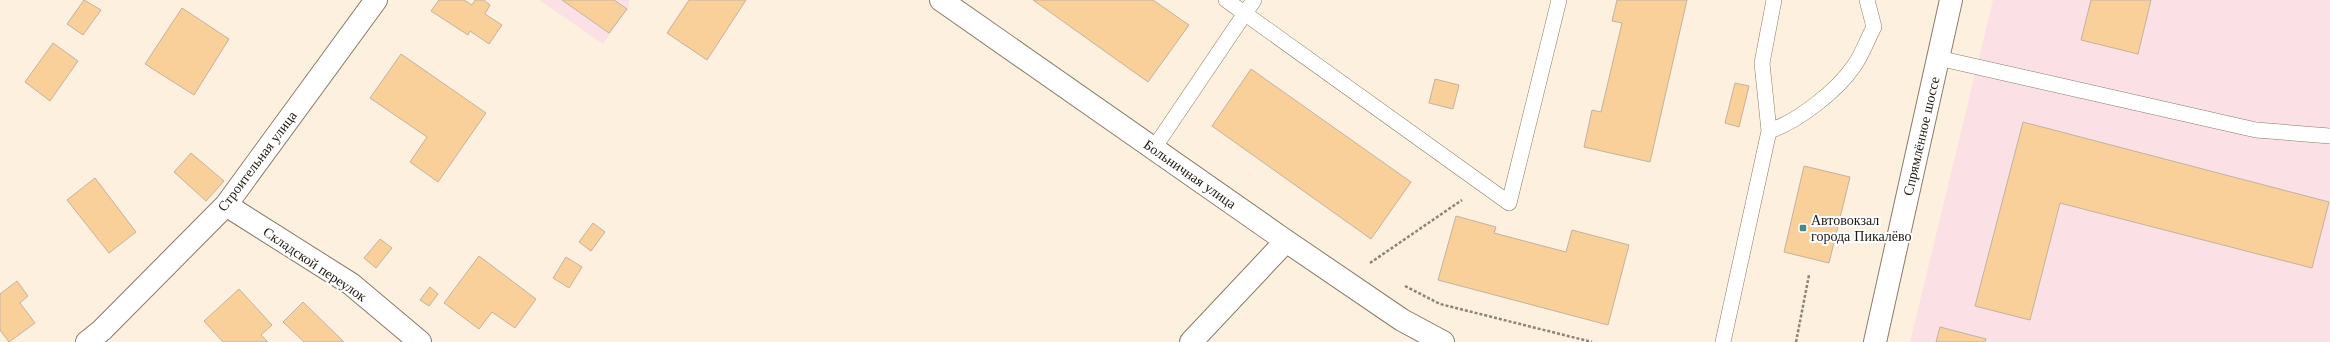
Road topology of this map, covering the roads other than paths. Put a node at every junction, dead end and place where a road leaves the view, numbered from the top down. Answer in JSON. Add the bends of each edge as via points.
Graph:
{"nodes":[{"id":1,"x":376,"y":0,"type":"edge"},
{"id":2,"x":942,"y":0,"type":"edge"},
{"id":3,"x":1226,"y":0,"type":"edge"},
{"id":4,"x":1254,"y":0,"type":"edge"},
{"id":5,"x":1559,"y":0,"type":"edge"},
{"id":6,"x":1774,"y":0,"type":"edge"},
{"id":7,"x":1867,"y":0,"type":"edge"},
{"id":8,"x":1951,"y":0,"type":"edge"},
{"id":9,"x":1245,"y":14,"type":"junction"},
{"id":10,"x":1938,"y":58,"type":"junction"},
{"id":11,"x":1769,"y":131,"type":"junction"},
{"id":12,"x":2330,"y":136,"type":"edge"},
{"id":13,"x":1154,"y":148,"type":"junction"},
{"id":14,"x":226,"y":205,"type":"junction"},
{"id":15,"x":1286,"y":241,"type":"junction"},
{"id":16,"x":411,"y":339,"type":"edge"},
{"id":17,"x":87,"y":342,"type":"edge"},
{"id":18,"x":1191,"y":342,"type":"edge"},
{"id":19,"x":1443,"y":342,"type":"edge"},
{"id":20,"x":1723,"y":342,"type":"edge"},
{"id":21,"x":1875,"y":342,"type":"edge"}],
"edges":[{"from":1,"to":14,"type":"street","name":"Строительная улица"},
{"from":2,"to":13,"type":"street","name":"Больничная улица"},
{"from":3,"to":9,"type":"lane"},
{"from":4,"to":9,"type":"lane"},
{"from":5,"to":9,"type":"lane","via":[[1509,203]]},
{"from":6,"to":11,"type":"lane","via":[[1762,63]]},
{"from":7,"to":11,"type":"lane","via":[[1874,27],[1854,67],[1822,100],[1783,126]]},
{"from":8,"to":10,"type":"street","name":"Спрямлённое шоссе"},
{"from":9,"to":13,"type":"lane"},
{"from":10,"to":12,"type":"lane","via":[[2256,130]]},
{"from":10,"to":21,"type":"street","name":"Спрямлённое шоссе"},
{"from":11,"to":20,"type":"lane"},
{"from":13,"to":15,"type":"street","name":"Больничная улица"},
{"from":14,"to":16,"type":"street","name":"Складской переулок","via":[[351,284]]},
{"from":14,"to":17,"type":"street","name":"Строительная улица"},
{"from":15,"to":18,"type":"street"},
{"from":15,"to":19,"type":"street","name":"Больничная улица","via":[[1402,320]]}]}
